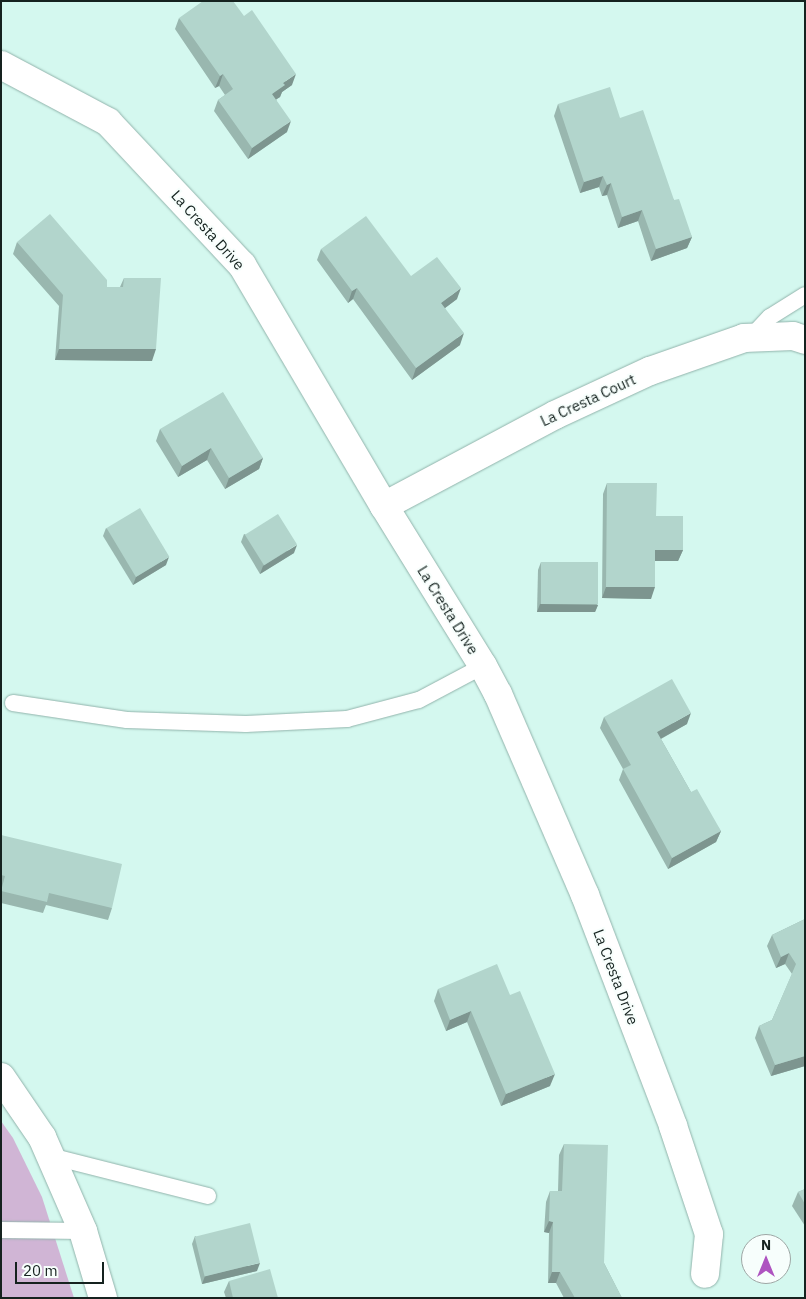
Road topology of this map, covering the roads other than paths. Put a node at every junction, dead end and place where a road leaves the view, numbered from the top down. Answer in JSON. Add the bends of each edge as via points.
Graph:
{"nodes":[{"id":1,"x":1,"y":65,"type":"edge"},
{"id":2,"x":805,"y":295,"type":"edge"},
{"id":3,"x":752,"y":336,"type":"junction"},
{"id":4,"x":805,"y":340,"type":"edge"},
{"id":5,"x":384,"y":506,"type":"junction"},
{"id":6,"x":483,"y":666,"type":"junction"},
{"id":7,"x":13,"y":703,"type":"dead end"},
{"id":8,"x":1,"y":1077,"type":"edge"},
{"id":9,"x":50,"y":1156,"type":"junction"},
{"id":10,"x":208,"y":1196,"type":"dead end"},
{"id":11,"x":1,"y":1230,"type":"edge"},
{"id":12,"x":83,"y":1231,"type":"junction"},
{"id":13,"x":705,"y":1274,"type":"dead end"},
{"id":14,"x":103,"y":1298,"type":"edge"}],
"edges":[{"from":1,"to":5,"type":"street","name":"La Cresta Drive","via":[[108,122],[242,266]]},
{"from":2,"to":3,"type":"lane","via":[[770,316]]},
{"from":3,"to":4,"type":"street","name":"La Cresta Court","via":[[793,336]]},
{"from":3,"to":5,"type":"street","name":"La Cresta Court","via":[[650,370],[555,415]]},
{"from":5,"to":6,"type":"street","name":"La Cresta Drive"},
{"from":6,"to":7,"type":"lane","via":[[419,700],[347,718],[246,724],[127,720]]},
{"from":6,"to":13,"type":"street","name":"La Cresta Drive","via":[[585,895],[673,1126],[709,1234]]},
{"from":8,"to":9,"type":"street","via":[[42,1137]]},
{"from":9,"to":10,"type":"lane"},
{"from":9,"to":12,"type":"street"},
{"from":11,"to":12,"type":"lane"},
{"from":12,"to":14,"type":"street"}]}
